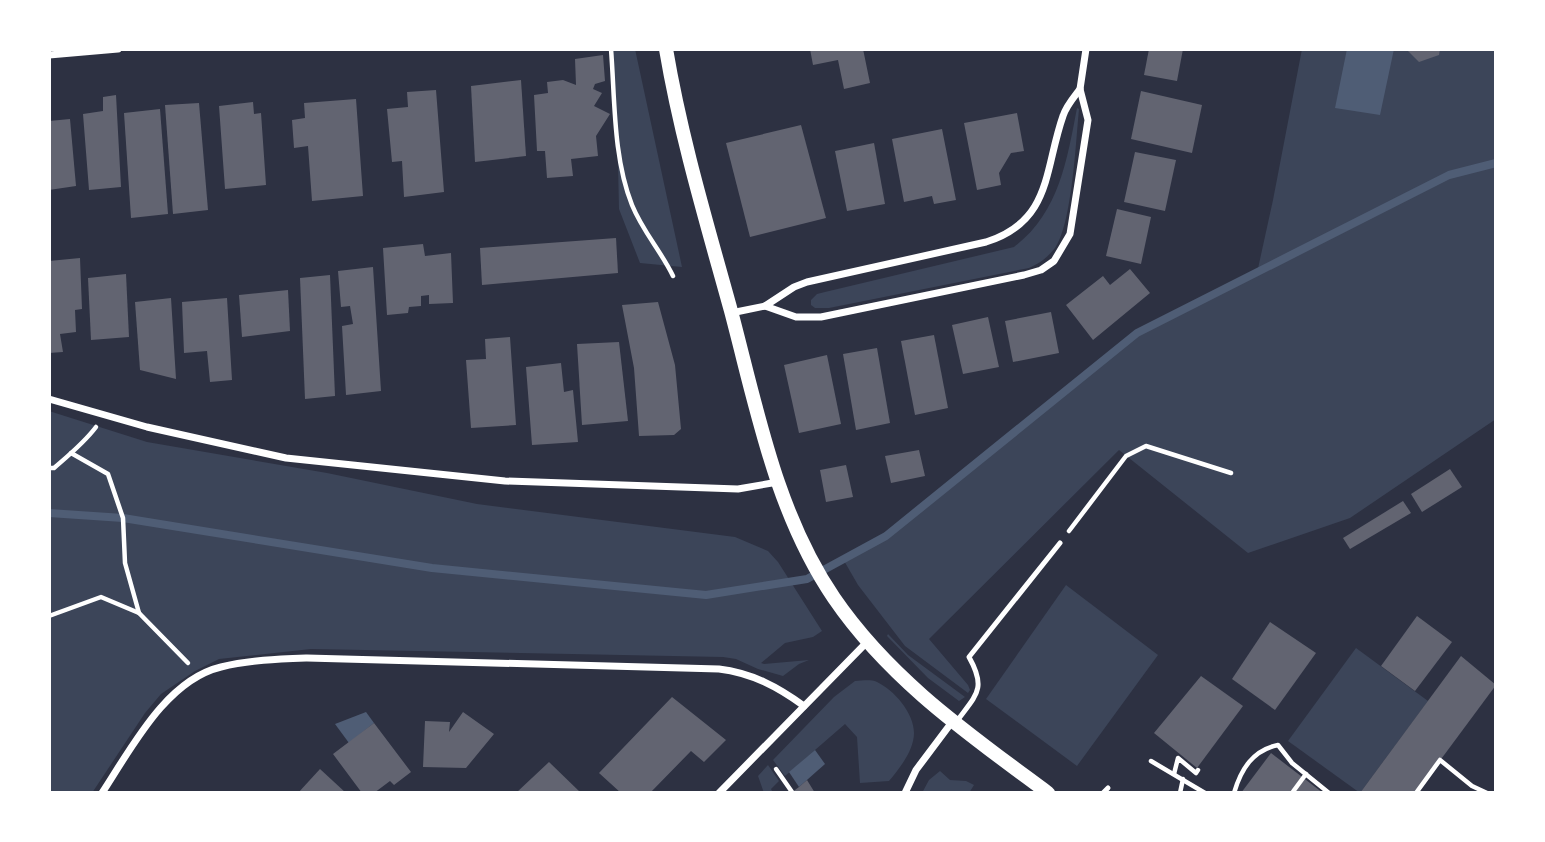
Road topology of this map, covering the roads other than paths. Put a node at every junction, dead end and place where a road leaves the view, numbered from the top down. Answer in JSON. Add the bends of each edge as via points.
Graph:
{"nodes":[{"id":1,"x":118,"y":49,"type":"edge"},
{"id":2,"x":666,"y":49,"type":"edge"},
{"id":3,"x":1086,"y":49,"type":"edge"},
{"id":4,"x":49,"y":55,"type":"edge"},
{"id":5,"x":1080,"y":89,"type":"junction"},
{"id":6,"x":765,"y":306,"type":"junction"},
{"id":7,"x":731,"y":313,"type":"junction"},
{"id":8,"x":49,"y":399,"type":"edge"},
{"id":9,"x":778,"y":482,"type":"junction"},
{"id":10,"x":1060,"y":543,"type":"road end"},
{"id":11,"x":868,"y":641,"type":"junction"},
{"id":12,"x":804,"y":706,"type":"junction"},
{"id":13,"x":953,"y":723,"type":"junction"},
{"id":14,"x":102,"y":793,"type":"edge"},
{"id":15,"x":719,"y":793,"type":"edge"},
{"id":16,"x":905,"y":793,"type":"edge"},
{"id":17,"x":1048,"y":793,"type":"edge"}],
"edges":[{"from":1,"to":4,"type":"street"},
{"from":2,"to":7,"type":"main road","via":[[686,145]]},
{"from":3,"to":5,"type":"street"},
{"from":5,"to":6,"type":"street","via":[[1063,114],[1034,207],[1011,233],[807,282]]},
{"from":5,"to":6,"type":"street","via":[[1088,120],[1072,224],[1063,249],[1049,266],[821,317],[796,317]]},
{"from":6,"to":7,"type":"street"},
{"from":7,"to":9,"type":"main road"},
{"from":8,"to":9,"type":"street","via":[[147,427],[286,457],[505,481],[738,489]]},
{"from":9,"to":11,"type":"main road","via":[[807,554]]},
{"from":10,"to":13,"type":"lane","via":[[969,657],[979,687]]},
{"from":11,"to":12,"type":"street"},
{"from":11,"to":13,"type":"main road"},
{"from":12,"to":14,"type":"street","via":[[774,685],[719,669],[307,657],[266,660],[219,667],[181,687],[159,708]]},
{"from":12,"to":15,"type":"street"},
{"from":13,"to":16,"type":"street"},
{"from":13,"to":17,"type":"main road"}]}
